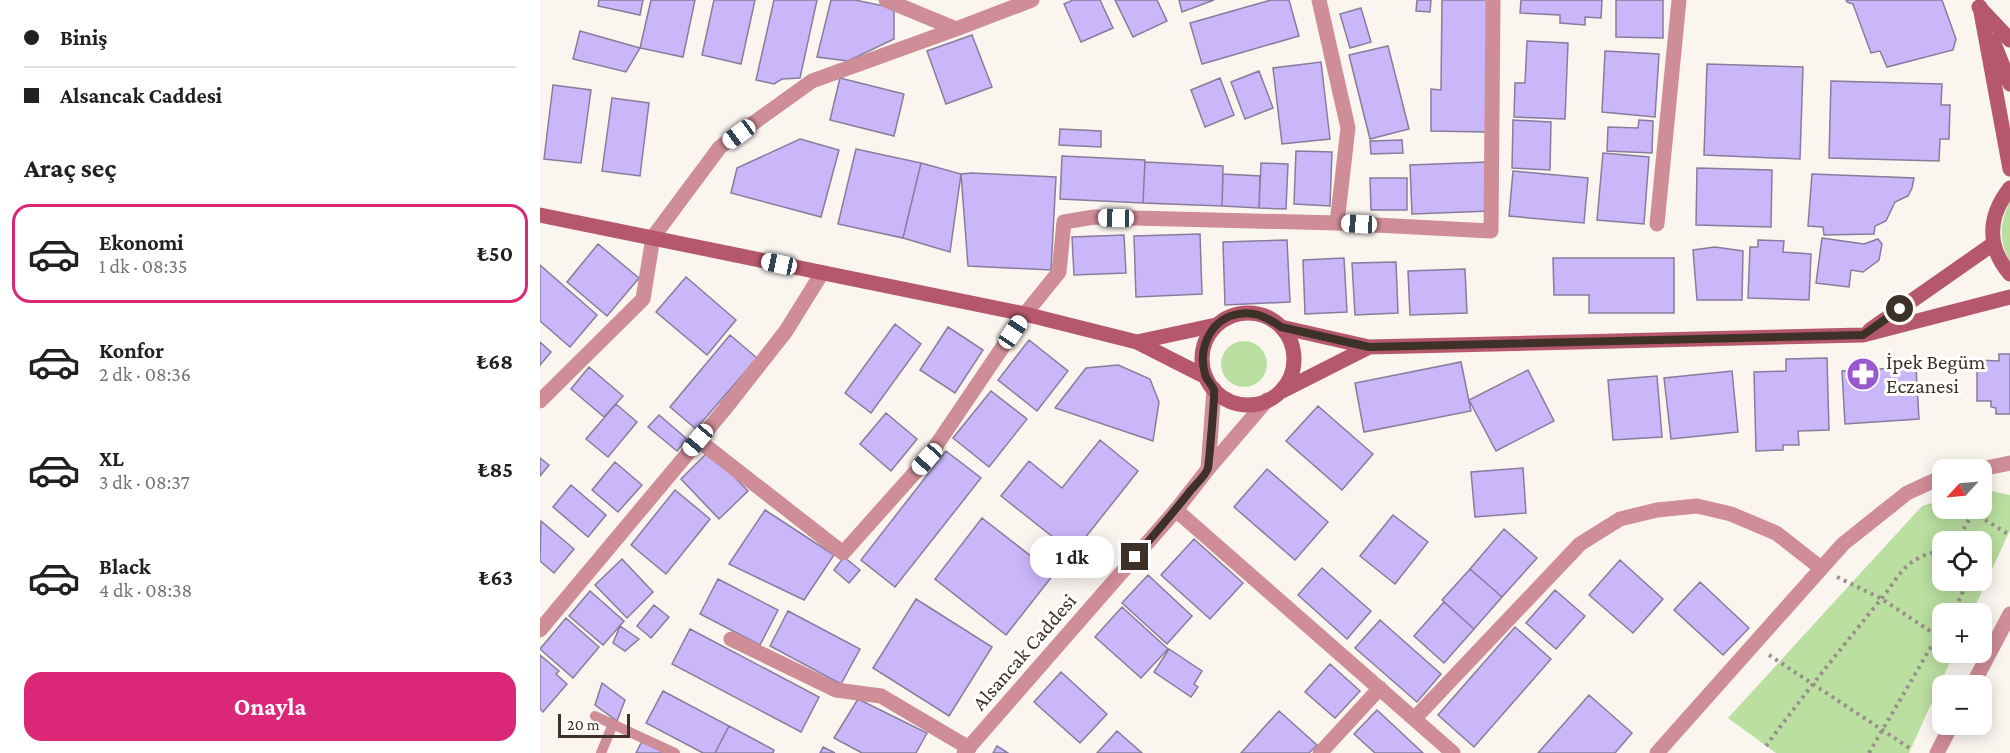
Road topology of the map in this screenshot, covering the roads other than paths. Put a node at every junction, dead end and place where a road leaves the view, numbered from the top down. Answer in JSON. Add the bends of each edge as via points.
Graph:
{"nodes":[{"id":1,"x":886,"y":0,"type":"edge"},
{"id":2,"x":1032,"y":0,"type":"edge"},
{"id":3,"x":1319,"y":0,"type":"edge"},
{"id":4,"x":1493,"y":0,"type":"edge"},
{"id":5,"x":1679,"y":0,"type":"edge"},
{"id":6,"x":1977,"y":4,"type":"edge"},
{"id":7,"x":956,"y":29,"type":"junction"},
{"id":8,"x":2010,"y":40,"type":"edge"},
{"id":9,"x":2010,"y":84,"type":"edge"},
{"id":10,"x":2010,"y":169,"type":"edge"},
{"id":11,"x":2010,"y":188,"type":"edge"},
{"id":12,"x":540,"y":215,"type":"edge"},
{"id":13,"x":1337,"y":223,"type":"junction"},
{"id":14,"x":1657,"y":224,"type":"dead end"},
{"id":15,"x":653,"y":237,"type":"junction"},
{"id":16,"x":1993,"y":244,"type":"junction"},
{"id":17,"x":822,"y":273,"type":"junction"},
{"id":18,"x":2010,"y":274,"type":"edge"},
{"id":19,"x":2010,"y":297,"type":"edge"},
{"id":20,"x":1025,"y":314,"type":"junction"},
{"id":21,"x":1216,"y":325,"type":"junction"},
{"id":22,"x":1281,"y":327,"type":"junction"},
{"id":23,"x":1863,"y":335,"type":"junction"},
{"id":24,"x":1137,"y":342,"type":"junction"},
{"id":25,"x":1369,"y":347,"type":"junction"},
{"id":26,"x":1210,"y":383,"type":"junction"},
{"id":27,"x":1273,"y":396,"type":"junction"},
{"id":28,"x":540,"y":401,"type":"edge"},
{"id":29,"x":698,"y":440,"type":"junction"},
{"id":30,"x":2010,"y":463,"type":"edge"},
{"id":31,"x":1992,"y":467,"type":"edge"},
{"id":32,"x":1208,"y":469,"type":"junction"},
{"id":33,"x":1932,"y":482,"type":"edge"},
{"id":34,"x":1176,"y":510,"type":"junction"},
{"id":35,"x":1821,"y":568,"type":"junction"},
{"id":36,"x":2010,"y":614,"type":"edge"},
{"id":37,"x":540,"y":630,"type":"edge"},
{"id":38,"x":731,"y":639,"type":"dead end"},
{"id":39,"x":1978,"y":675,"type":"edge"},
{"id":40,"x":1380,"y":688,"type":"junction"},
{"id":41,"x":595,"y":716,"type":"dead end"},
{"id":42,"x":1414,"y":719,"type":"junction"},
{"id":43,"x":613,"y":724,"type":"junction"},
{"id":44,"x":1946,"y":735,"type":"edge"},
{"id":45,"x":966,"y":751,"type":"edge"},
{"id":46,"x":601,"y":753,"type":"edge"},
{"id":47,"x":675,"y":753,"type":"edge"},
{"id":48,"x":1320,"y":753,"type":"edge"},
{"id":49,"x":1453,"y":753,"type":"edge"},
{"id":50,"x":1657,"y":753,"type":"edge"},
{"id":51,"x":1937,"y":753,"type":"edge"}],
"edges":[{"from":1,"to":7,"type":"street"},
{"from":2,"to":7,"type":"street"},
{"from":3,"to":13,"type":"street","via":[[1348,128]]},
{"from":4,"to":13,"type":"street","via":[[1491,231]]},
{"from":5,"to":14,"type":"street"},
{"from":6,"to":8,"type":"main road"},
{"from":6,"to":9,"type":"main road"},
{"from":6,"to":10,"type":"main road"},
{"from":7,"to":15,"type":"street","via":[[812,81],[720,147]]},
{"from":11,"to":16,"type":"main road","via":[[1992,222]]},
{"from":12,"to":15,"type":"main road"},
{"from":13,"to":20,"type":"street","via":[[1094,218],[1064,222],[1059,272]]},
{"from":15,"to":17,"type":"main road"},
{"from":15,"to":28,"type":"street","via":[[643,299]]},
{"from":16,"to":18,"type":"main road"},
{"from":16,"to":23,"type":"main road"},
{"from":17,"to":20,"type":"main road"},
{"from":17,"to":29,"type":"street","via":[[786,331]]},
{"from":19,"to":23,"type":"main road"},
{"from":20,"to":24,"type":"main road"},
{"from":20,"to":29,"type":"street","via":[[927,459],[843,553]]},
{"from":21,"to":22,"type":"main road","via":[[1228,317],[1256,313]]},
{"from":21,"to":24,"type":"main road"},
{"from":21,"to":26,"type":"main road","via":[[1203,349],[1202,364]]},
{"from":22,"to":25,"type":"main road"},
{"from":22,"to":27,"type":"main road","via":[[1289,339],[1293,367],[1288,381]]},
{"from":23,"to":25,"type":"main road"},
{"from":24,"to":26,"type":"main road"},
{"from":25,"to":27,"type":"main road"},
{"from":26,"to":27,"type":"main road","via":[[1225,399],[1238,404],[1253,404]]},
{"from":26,"to":32,"type":"street"},
{"from":27,"to":32,"type":"street","name":"Alsancak Caddesi"},
{"from":29,"to":37,"type":"street"},
{"from":30,"to":31,"type":"street"},
{"from":32,"to":34,"type":"street","name":"Alsancak Caddesi"},
{"from":33,"to":35,"type":"street","via":[[1907,493],[1843,544]]},
{"from":34,"to":40,"type":"street"},
{"from":34,"to":45,"type":"street","name":"Alsancak Caddesi"},
{"from":35,"to":42,"type":"street","via":[[1776,533],[1731,514],[1697,506],[1620,519],[1580,544]]},
{"from":35,"to":50,"type":"street"},
{"from":36,"to":39,"type":"street"},
{"from":38,"to":45,"type":"street","via":[[836,690],[881,696]]},
{"from":40,"to":42,"type":"street"},
{"from":40,"to":48,"type":"street"},
{"from":41,"to":43,"type":"lane"},
{"from":42,"to":49,"type":"street"},
{"from":43,"to":46,"type":"lane"},
{"from":43,"to":47,"type":"lane"},
{"from":44,"to":51,"type":"street"}]}
